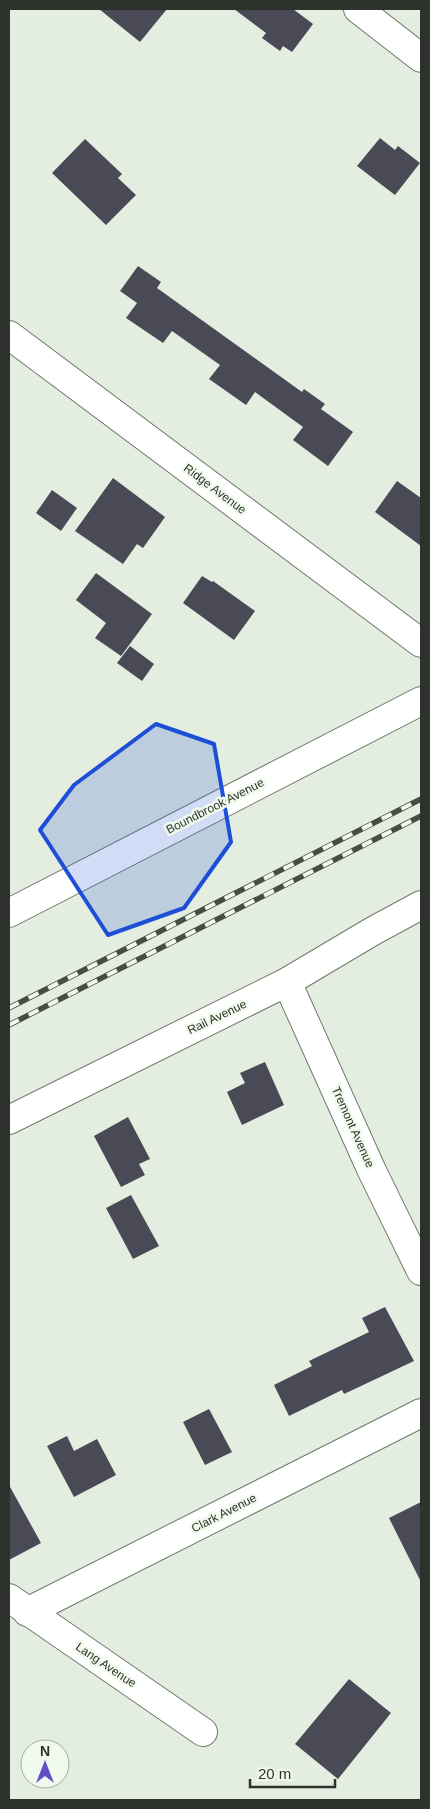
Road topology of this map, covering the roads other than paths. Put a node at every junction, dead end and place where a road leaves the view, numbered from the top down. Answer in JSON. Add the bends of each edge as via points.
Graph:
{"nodes":[{"id":1,"x":358,"y":9,"type":"edge"},
{"id":2,"x":421,"y":58,"type":"edge"},
{"id":3,"x":9,"y":335,"type":"edge"},
{"id":4,"x":421,"y":643,"type":"edge"},
{"id":5,"x":421,"y":701,"type":"edge"},
{"id":6,"x":421,"y":906,"type":"edge"},
{"id":7,"x":9,"y":913,"type":"edge"},
{"id":8,"x":287,"y":982,"type":"junction"},
{"id":9,"x":9,"y":1120,"type":"edge"},
{"id":10,"x":421,"y":1271,"type":"edge"},
{"id":11,"x":421,"y":1413,"type":"edge"},
{"id":12,"x":18,"y":1605,"type":"edge"},
{"id":13,"x":203,"y":1732,"type":"dead end"}],
"edges":[{"from":1,"to":2,"type":"street"},
{"from":3,"to":4,"type":"street","name":"Ridge Avenue"},
{"from":5,"to":7,"type":"street","name":"Boundbrook Avenue"},
{"from":6,"to":8,"type":"street","name":"Rail Avenue"},
{"from":8,"to":9,"type":"street","name":"Rail Avenue"},
{"from":8,"to":10,"type":"street","name":"Tremont Avenue"},
{"from":11,"to":12,"type":"street","name":"Clark Avenue"},
{"from":12,"to":13,"type":"street","name":"Lang Avenue"}]}
